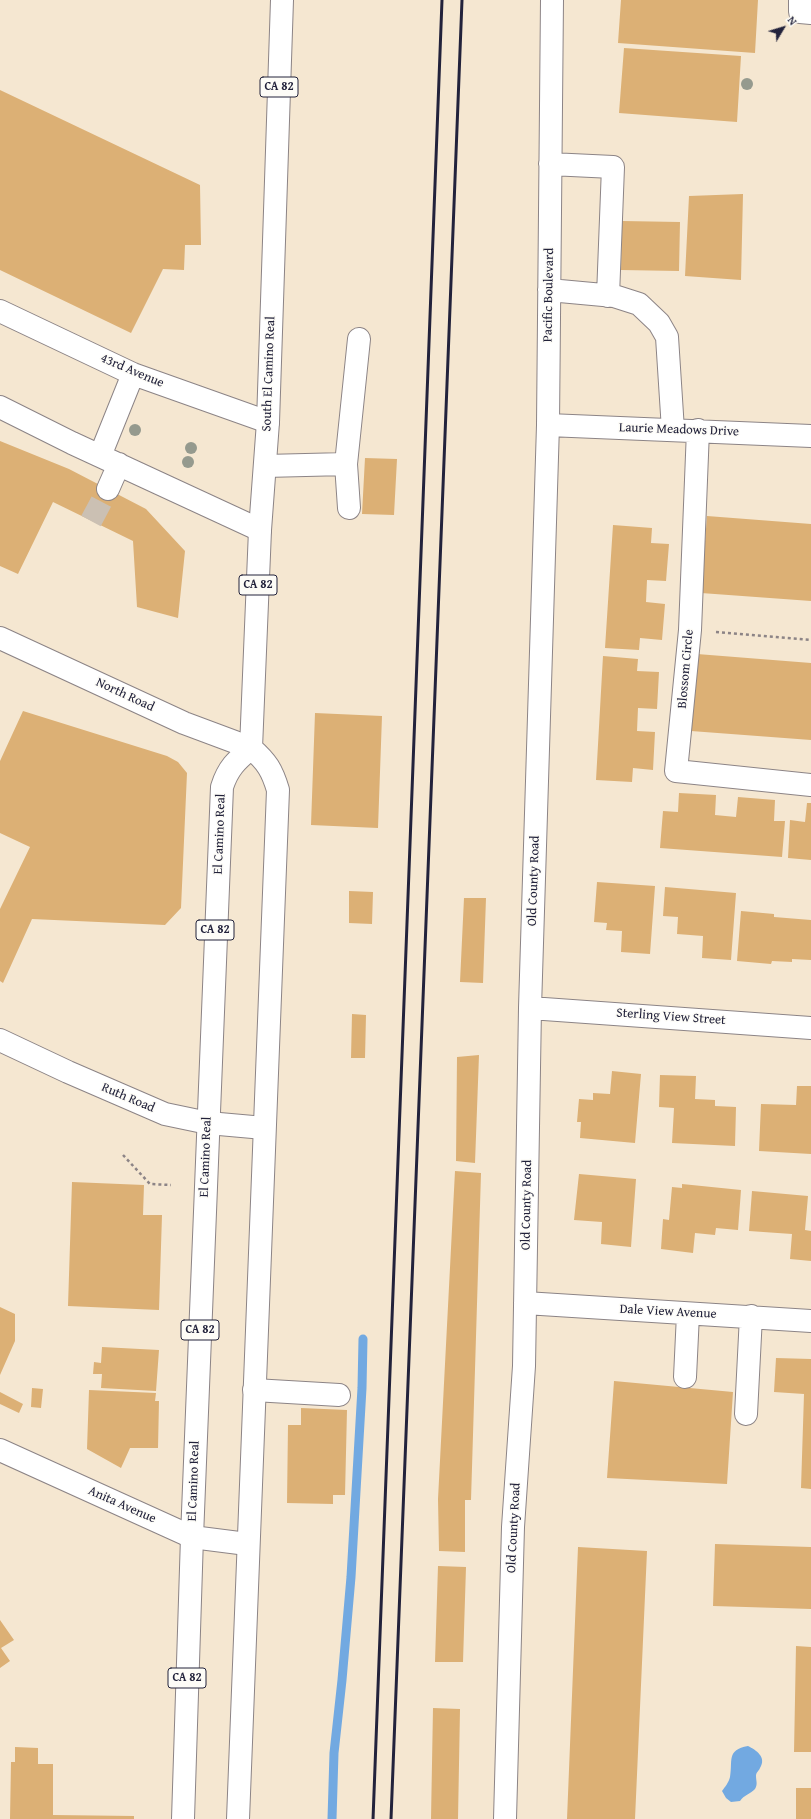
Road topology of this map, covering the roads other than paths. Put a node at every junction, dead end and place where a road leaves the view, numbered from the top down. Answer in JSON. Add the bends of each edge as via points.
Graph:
{"nodes":[{"id":1,"x":282,"y":0,"type":"edge"},
{"id":2,"x":552,"y":0,"type":"edge"},
{"id":3,"x":800,"y":0,"type":"edge"},
{"id":4,"x":811,"y":13,"type":"edge"},
{"id":5,"x":550,"y":164,"type":"junction"},
{"id":6,"x":549,"y":290,"type":"junction"},
{"id":7,"x":608,"y":296,"type":"junction"},
{"id":8,"x":0,"y":311,"type":"edge"},
{"id":9,"x":359,"y":339,"type":"dead end"},
{"id":10,"x":133,"y":374,"type":"junction"},
{"id":11,"x":0,"y":407,"type":"edge"},
{"id":12,"x":268,"y":422,"type":"junction"},
{"id":13,"x":548,"y":425,"type":"junction"},
{"id":14,"x":673,"y":430,"type":"junction"},
{"id":15,"x":698,"y":430,"type":"junction"},
{"id":16,"x":811,"y":436,"type":"edge"},
{"id":17,"x":110,"y":460,"type":"junction"},
{"id":18,"x":346,"y":464,"type":"junction"},
{"id":19,"x":265,"y":466,"type":"junction"},
{"id":20,"x":108,"y":489,"type":"tunnel mouth"},
{"id":21,"x":349,"y":508,"type":"dead end"},
{"id":22,"x":260,"y":530,"type":"junction"},
{"id":23,"x":543,"y":590,"type":"joint"},
{"id":24,"x":0,"y":638,"type":"edge"},
{"id":25,"x":251,"y":748,"type":"junction"},
{"id":26,"x":811,"y":785,"type":"edge"},
{"id":27,"x":530,"y":1008,"type":"junction"},
{"id":28,"x":811,"y":1028,"type":"edge"},
{"id":29,"x":0,"y":1040,"type":"edge"},
{"id":30,"x":208,"y":1122,"type":"junction"},
{"id":31,"x":264,"y":1128,"type":"junction"},
{"id":32,"x":525,"y":1303,"type":"junction"},
{"id":33,"x":688,"y":1314,"type":"junction"},
{"id":34,"x":751,"y":1316,"type":"junction"},
{"id":35,"x":811,"y":1321,"type":"edge"},
{"id":36,"x":684,"y":1377,"type":"dead end"},
{"id":37,"x":254,"y":1390,"type":"junction"},
{"id":38,"x":339,"y":1395,"type":"dead end"},
{"id":39,"x":746,"y":1414,"type":"dead end"},
{"id":40,"x":0,"y":1450,"type":"edge"},
{"id":41,"x":192,"y":1537,"type":"junction"},
{"id":42,"x":247,"y":1544,"type":"junction"},
{"id":43,"x":183,"y":1819,"type":"edge"},
{"id":44,"x":238,"y":1819,"type":"edge"},
{"id":45,"x":505,"y":1819,"type":"edge"}],
"edges":[{"from":1,"to":12,"type":"street","name":"South El Camino Real","number":"CA 82"},
{"from":2,"to":5,"type":"street","name":"Pacific Boulevard"},
{"from":3,"to":4,"type":"street","via":[[800,12]]},
{"from":5,"to":6,"type":"street","name":"Pacific Boulevard"},
{"from":5,"to":7,"type":"street","via":[[613,167]]},
{"from":6,"to":7,"type":"street"},
{"from":6,"to":13,"type":"street","name":"Pacific Boulevard"},
{"from":7,"to":14,"type":"street","via":[[639,304],[659,323],[667,337]]},
{"from":8,"to":10,"type":"street","name":"43rd Avenue"},
{"from":9,"to":18,"type":"street"},
{"from":10,"to":12,"type":"street","name":"43rd Avenue"},
{"from":10,"to":17,"type":"street"},
{"from":11,"to":17,"type":"street"},
{"from":12,"to":19,"type":"street","name":"South El Camino Real","number":"CA 82"},
{"from":13,"to":14,"type":"street","name":"Laurie Meadows Drive"},
{"from":13,"to":23,"type":"street","name":"Pacific Boulevard"},
{"from":14,"to":15,"type":"street","name":"Laurie Meadows Drive"},
{"from":15,"to":16,"type":"street","name":"Laurie Meadows Drive"},
{"from":15,"to":26,"type":"street","name":"Blossom Circle","via":[[690,630],[676,771]]},
{"from":17,"to":20,"type":"street"},
{"from":17,"to":22,"type":"street"},
{"from":18,"to":19,"type":"street"},
{"from":18,"to":21,"type":"street"},
{"from":19,"to":22,"type":"street","name":"South El Camino Real","number":"CA 82"},
{"from":22,"to":25,"type":"street","name":"South El Camino Real","number":"CA 82"},
{"from":23,"to":27,"type":"street","name":"Old County Road"},
{"from":24,"to":25,"type":"street","name":"North Road","via":[[179,720]]},
{"from":25,"to":30,"type":"street","name":"El Camino Real","number":"CA 82","via":[[227,772],[222,786]]},
{"from":25,"to":31,"type":"street","via":[[264,759],[273,773],[278,790]]},
{"from":27,"to":28,"type":"street","name":"Sterling View Street"},
{"from":27,"to":32,"type":"street","name":"Old County Road"},
{"from":29,"to":30,"type":"street","name":"Ruth Road","via":[[165,1114]]},
{"from":30,"to":31,"type":"street","name":"Ruth Road"},
{"from":30,"to":41,"type":"street","name":"El Camino Real","number":"CA 82"},
{"from":31,"to":37,"type":"street"},
{"from":32,"to":33,"type":"street","name":"Dale View Avenue"},
{"from":32,"to":45,"type":"street","name":"Old County Road","via":[[524,1366],[513,1527]]},
{"from":33,"to":34,"type":"street","name":"Dale View Avenue"},
{"from":33,"to":36,"type":"street"},
{"from":34,"to":35,"type":"street","name":"Dale View Avenue"},
{"from":34,"to":39,"type":"street"},
{"from":37,"to":38,"type":"street"},
{"from":37,"to":42,"type":"street"},
{"from":40,"to":41,"type":"street","name":"Anita Avenue"},
{"from":41,"to":42,"type":"street","name":"Anita Avenue"},
{"from":41,"to":43,"type":"street","name":"El Camino Real","number":"CA 82"},
{"from":42,"to":44,"type":"street"}]}
